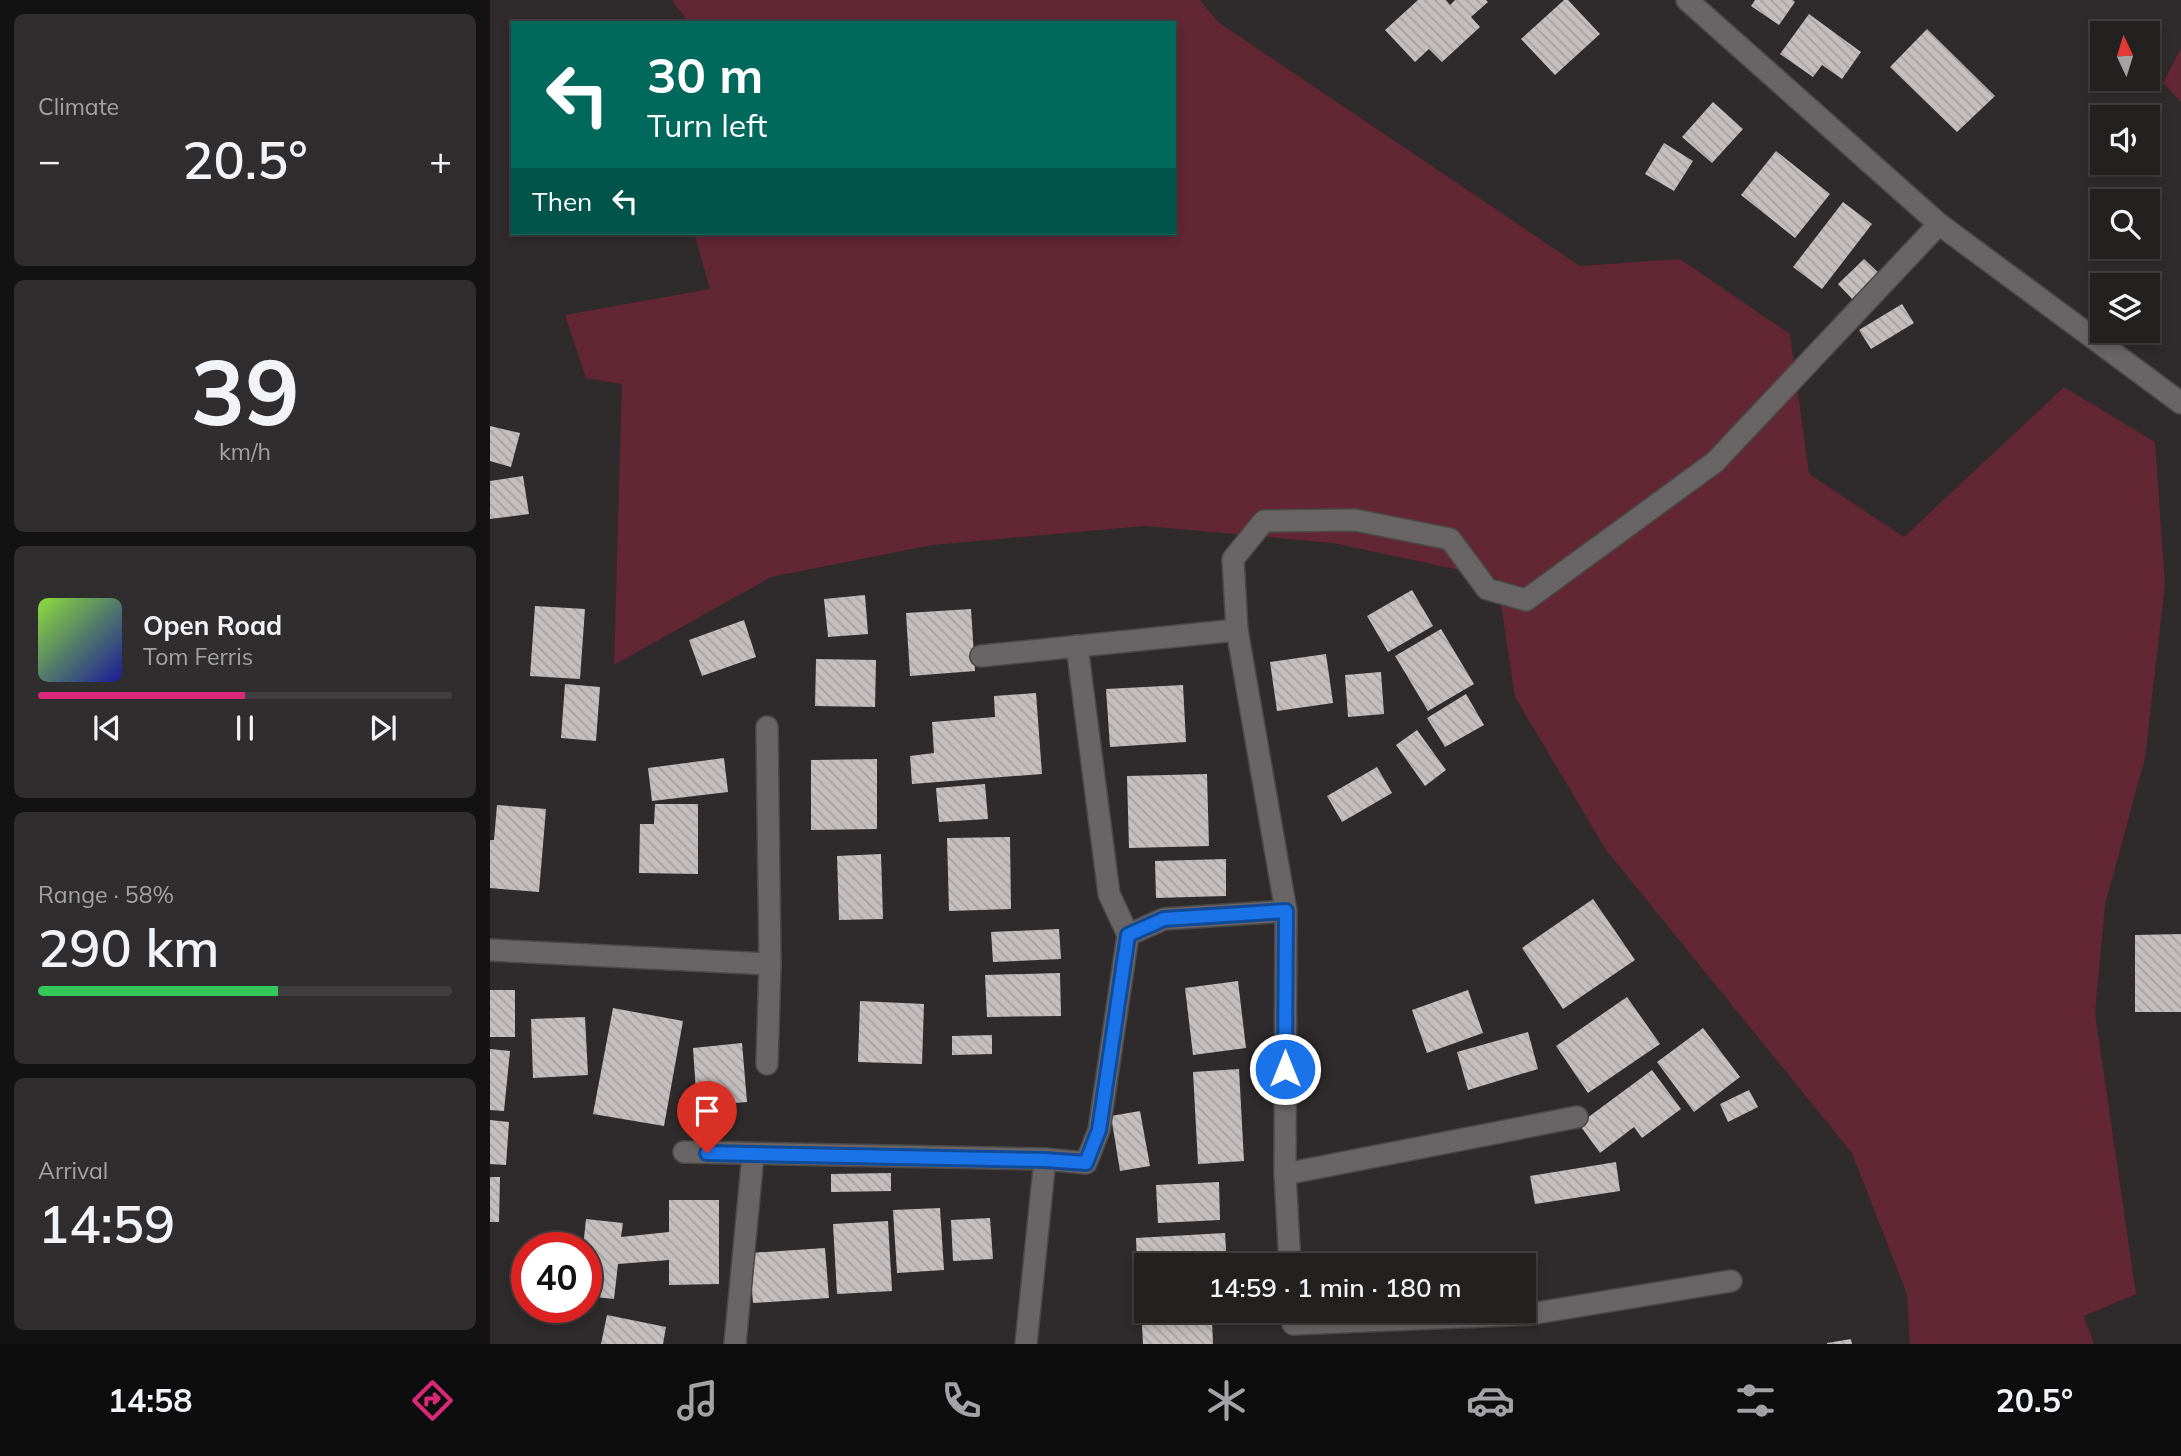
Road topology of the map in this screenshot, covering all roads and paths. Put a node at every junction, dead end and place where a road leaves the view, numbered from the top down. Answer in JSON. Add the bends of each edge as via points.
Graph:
{"nodes":[{"id":1,"x":1687,"y":0,"type":"edge"},
{"id":2,"x":1939,"y":224,"type":"junction"},
{"id":3,"x":2181,"y":403,"type":"edge"},
{"id":4,"x":1237,"y":630,"type":"junction"},
{"id":5,"x":1077,"y":646,"type":"junction"},
{"id":6,"x":981,"y":656,"type":"dead end"},
{"id":7,"x":767,"y":727,"type":"dead end"},
{"id":8,"x":1286,"y":911,"type":"junction"},
{"id":9,"x":1128,"y":935,"type":"junction"},
{"id":10,"x":490,"y":950,"type":"edge"},
{"id":11,"x":770,"y":964,"type":"junction"},
{"id":12,"x":766,"y":1064,"type":"dead end"},
{"id":13,"x":1577,"y":1117,"type":"dead end"},
{"id":14,"x":684,"y":1152,"type":"dead end"},
{"id":15,"x":753,"y":1155,"type":"junction"},
{"id":16,"x":1045,"y":1160,"type":"junction"},
{"id":17,"x":1285,"y":1174,"type":"junction"},
{"id":18,"x":1289,"y":1253,"type":"edge"},
{"id":19,"x":1731,"y":1281,"type":"dead end"},
{"id":20,"x":1293,"y":1326,"type":"edge"},
{"id":21,"x":735,"y":1344,"type":"edge"},
{"id":22,"x":1026,"y":1344,"type":"edge"}],
"edges":[{"from":1,"to":2,"type":"street"},
{"from":2,"to":3,"type":"street"},
{"from":2,"to":4,"type":"street","via":[[1715,462],[1526,600],[1488,590],[1450,539],[1355,520],[1265,521],[1233,559]]},
{"from":4,"to":5,"type":"street"},
{"from":4,"to":8,"type":"street"},
{"from":5,"to":6,"type":"street"},
{"from":5,"to":9,"type":"street","via":[[1109,894]]},
{"from":7,"to":11,"type":"street"},
{"from":8,"to":9,"type":"street","via":[[1164,919]]},
{"from":8,"to":17,"type":"street"},
{"from":9,"to":16,"type":"street","via":[[1099,1130],[1086,1163]]},
{"from":10,"to":11,"type":"street"},
{"from":11,"to":12,"type":"street"},
{"from":13,"to":17,"type":"street"},
{"from":14,"to":15,"type":"street"},
{"from":15,"to":16,"type":"street"},
{"from":15,"to":21,"type":"street"},
{"from":16,"to":22,"type":"street"},
{"from":17,"to":18,"type":"street"},
{"from":19,"to":20,"type":"street","via":[[1530,1314]]}]}
